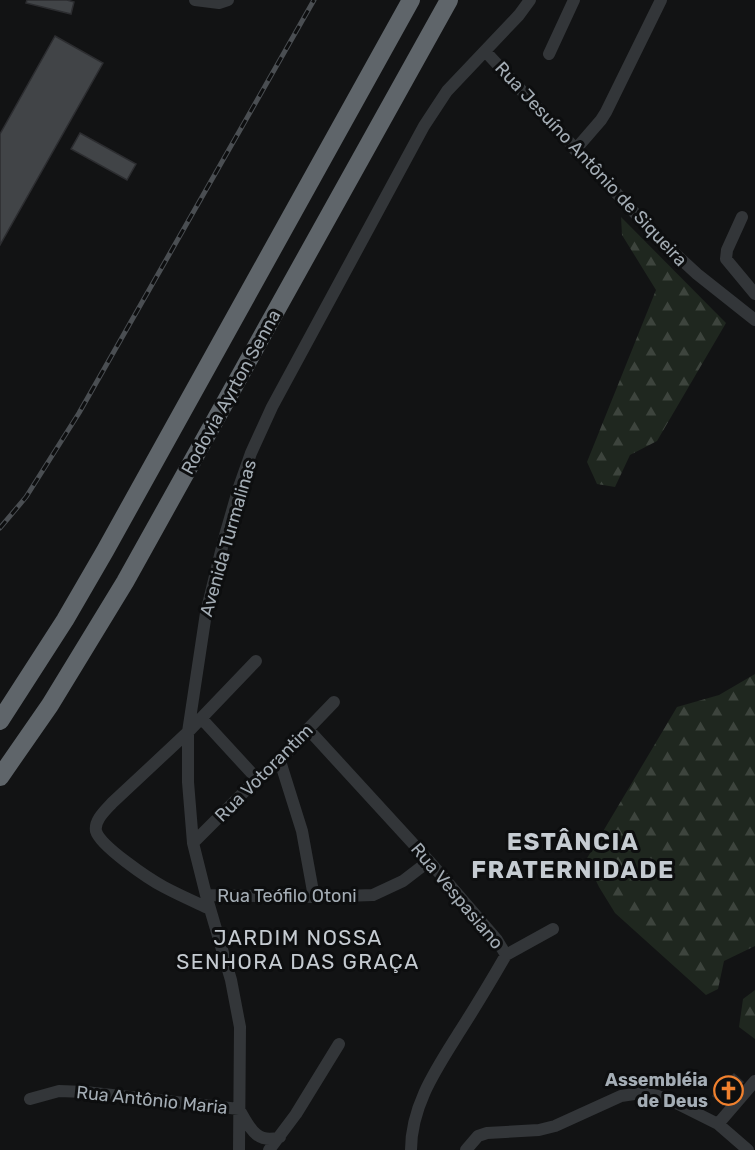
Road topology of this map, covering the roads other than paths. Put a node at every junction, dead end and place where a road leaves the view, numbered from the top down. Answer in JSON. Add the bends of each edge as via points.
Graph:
{"nodes":[{"id":1,"x":195,"y":0,"type":"edge"},
{"id":2,"x":228,"y":0,"type":"edge"},
{"id":3,"x":411,"y":0,"type":"edge"},
{"id":4,"x":449,"y":0,"type":"edge"},
{"id":5,"x":530,"y":0,"type":"edge"},
{"id":6,"x":574,"y":0,"type":"edge"},
{"id":7,"x":661,"y":0,"type":"edge"},
{"id":8,"x":485,"y":51,"type":"junction"},
{"id":9,"x":549,"y":54,"type":"dead end"},
{"id":10,"x":575,"y":150,"type":"junction"},
{"id":11,"x":742,"y":217,"type":"dead end"},
{"id":12,"x":755,"y":294,"type":"edge"},
{"id":13,"x":755,"y":320,"type":"edge"},
{"id":14,"x":256,"y":661,"type":"dead end"},
{"id":15,"x":334,"y":702,"type":"dead end"},
{"id":16,"x":201,"y":718,"type":"junction"},
{"id":17,"x":0,"y":721,"type":"edge"},
{"id":18,"x":308,"y":729,"type":"junction"},
{"id":19,"x":188,"y":732,"type":"junction"},
{"id":20,"x":280,"y":761,"type":"junction"},
{"id":21,"x":0,"y":777,"type":"edge"},
{"id":22,"x":258,"y":780,"type":"junction"},
{"id":23,"x":193,"y":843,"type":"junction"},
{"id":24,"x":429,"y":861,"type":"junction"},
{"id":25,"x":206,"y":896,"type":"junction"},
{"id":26,"x":314,"y":897,"type":"junction"},
{"id":27,"x":210,"y":909,"type":"junction"},
{"id":28,"x":553,"y":929,"type":"dead end"},
{"id":29,"x":506,"y":956,"type":"junction"},
{"id":30,"x":339,"y":1044,"type":"dead end"},
{"id":31,"x":755,"y":1081,"type":"edge"},
{"id":32,"x":30,"y":1099,"type":"dead end"},
{"id":33,"x":239,"y":1109,"type":"junction"},
{"id":34,"x":718,"y":1124,"type":"junction"},
{"id":35,"x":280,"y":1137,"type":"junction"},
{"id":36,"x":239,"y":1150,"type":"edge"},
{"id":37,"x":268,"y":1150,"type":"edge"},
{"id":38,"x":411,"y":1150,"type":"edge"},
{"id":39,"x":466,"y":1150,"type":"edge"},
{"id":40,"x":748,"y":1150,"type":"edge"}],
"edges":[{"from":1,"to":2,"type":"street"},
{"from":3,"to":17,"type":"highway","name":"Rodovia Ayrton Senna","via":[[105,551]]},
{"from":4,"to":21,"type":"highway","name":"Rodovia Ayrton Senna","via":[[125,582]]},
{"from":5,"to":8,"type":"street","name":"Avenida Turmalinas"},
{"from":6,"to":9,"type":"street"},
{"from":7,"to":10,"type":"street","via":[[606,112]]},
{"from":8,"to":10,"type":"street","name":"Rua Jesuíno Antônio de Siqueira"},
{"from":8,"to":19,"type":"street","name":"Avenida Turmalinas","via":[[447,91],[424,126],[294,364],[251,453],[206,613]]},
{"from":10,"to":13,"type":"street","name":"Rua Jesuíno Antônio de Siqueira","via":[[674,254]]},
{"from":11,"to":12,"type":"street","via":[[726,259]]},
{"from":14,"to":16,"type":"street"},
{"from":15,"to":18,"type":"street","name":"Rua Votorantim"},
{"from":16,"to":19,"type":"street"},
{"from":16,"to":22,"type":"street"},
{"from":18,"to":20,"type":"street","name":"Rua Votorantim"},
{"from":18,"to":24,"type":"street","name":"Rua Vespasiano"},
{"from":19,"to":23,"type":"street","name":"Avenida Turmalinas"},
{"from":19,"to":27,"type":"street","via":[[112,803],[96,831],[117,855],[163,886]]},
{"from":20,"to":22,"type":"street","name":"Rua Votorantim"},
{"from":20,"to":26,"type":"street","via":[[302,831]]},
{"from":22,"to":23,"type":"street","name":"Rua Votorantim"},
{"from":23,"to":25,"type":"street","name":"Avenida Turmalinas"},
{"from":24,"to":26,"type":"street","name":"Rua Teófilo Otoni","via":[[403,881],[373,895]]},
{"from":24,"to":29,"type":"street","name":"Rua Vespasiano","via":[[497,940]]},
{"from":25,"to":26,"type":"street","name":"Rua Teófilo Otoni"},
{"from":25,"to":27,"type":"street","name":"Avenida Turmalinas"},
{"from":27,"to":33,"type":"street","name":"Avenida Turmalinas","via":[[239,1016]]},
{"from":28,"to":29,"type":"street"},
{"from":29,"to":38,"type":"street","name":"Rua Vespasiano","via":[[429,1082],[419,1104]]},
{"from":30,"to":35,"type":"street"},
{"from":31,"to":34,"type":"street"},
{"from":32,"to":33,"type":"street","name":"Rua Antônio Maria","via":[[59,1091]]},
{"from":33,"to":35,"type":"street","via":[[257,1136],[271,1140]]},
{"from":33,"to":36,"type":"street","name":"Avenida Turmalinas"},
{"from":34,"to":39,"type":"street","via":[[658,1096],[621,1095],[555,1126],[487,1132]]},
{"from":34,"to":40,"type":"street"},
{"from":35,"to":37,"type":"street"}]}
